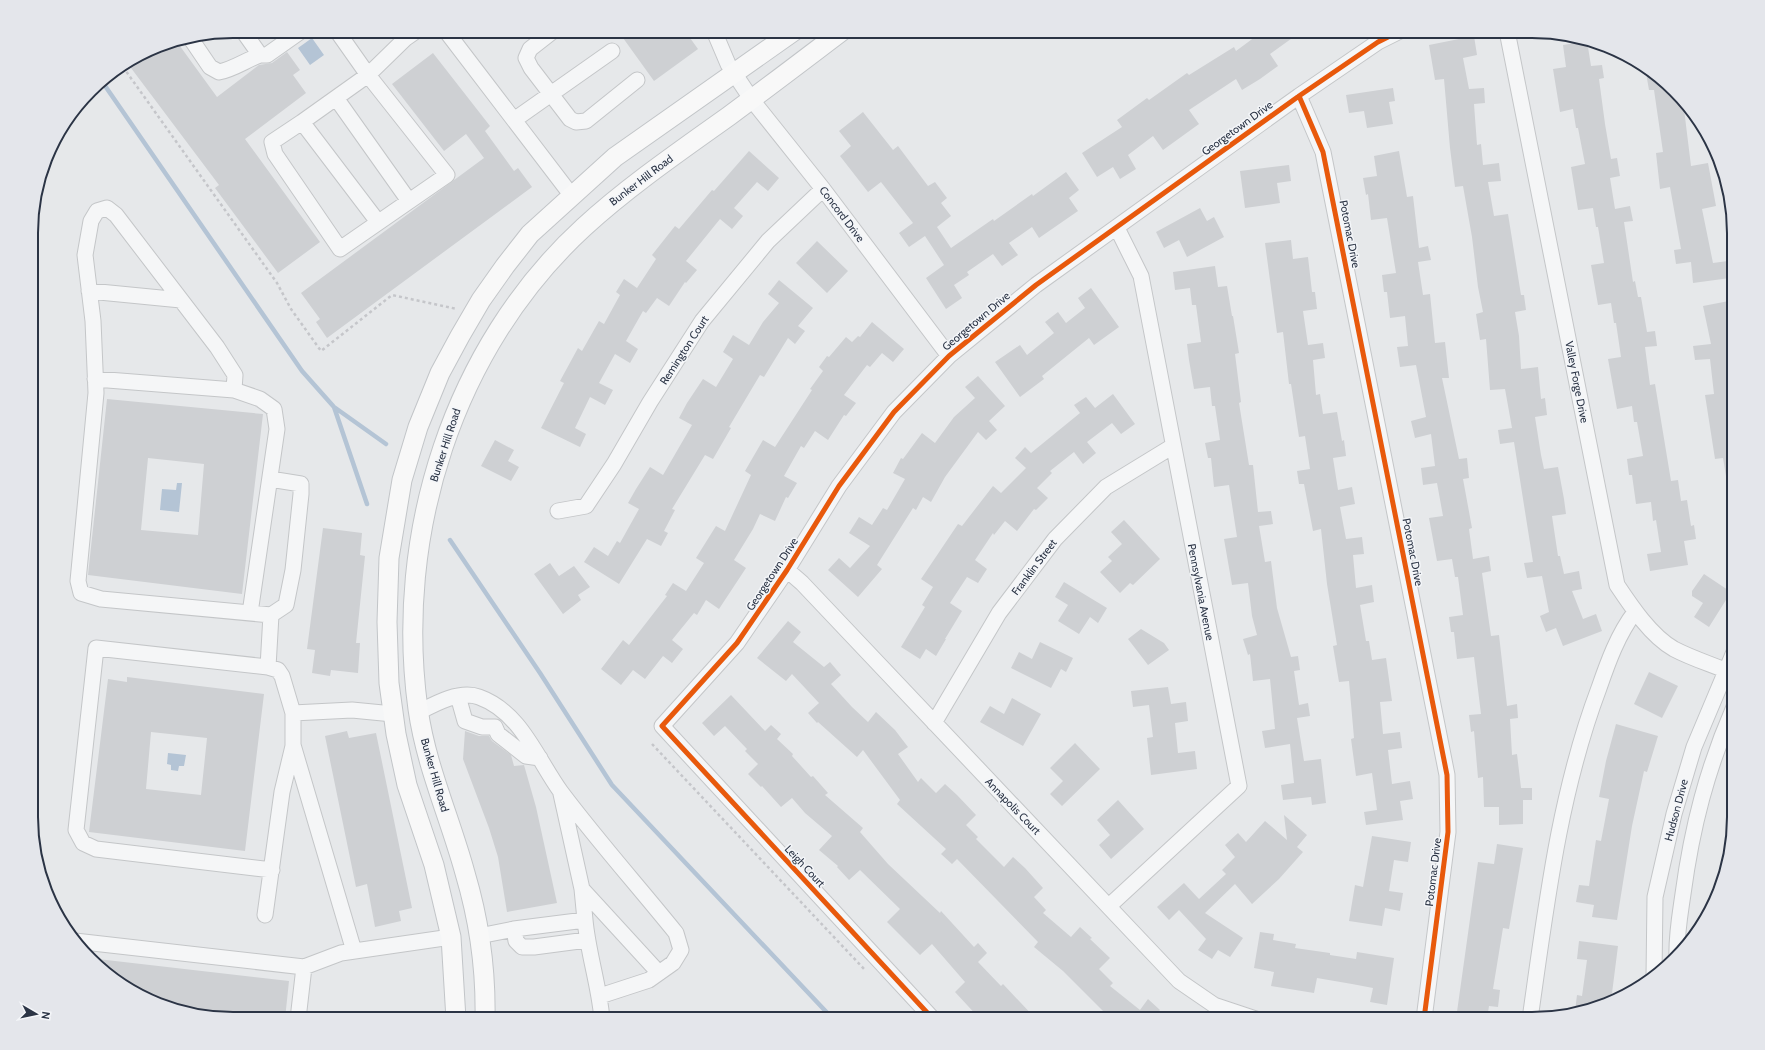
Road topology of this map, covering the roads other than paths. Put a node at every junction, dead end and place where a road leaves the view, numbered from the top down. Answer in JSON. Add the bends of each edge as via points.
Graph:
{"nodes":[{"id":1,"x":248,"y":38,"type":"edge"},
{"id":2,"x":291,"y":38,"type":"edge"},
{"id":3,"x":342,"y":38,"type":"edge"},
{"id":4,"x":403,"y":38,"type":"edge"},
{"id":5,"x":451,"y":38,"type":"edge"},
{"id":6,"x":544,"y":38,"type":"edge"},
{"id":7,"x":717,"y":38,"type":"edge"},
{"id":8,"x":784,"y":38,"type":"edge"},
{"id":9,"x":833,"y":38,"type":"edge"},
{"id":10,"x":1386,"y":38,"type":"edge"},
{"id":11,"x":1508,"y":38,"type":"edge"},
{"id":12,"x":193,"y":42,"type":"edge"},
{"id":13,"x":612,"y":51,"type":"dead end"},
{"id":14,"x":260,"y":55,"type":"junction"},
{"id":15,"x":733,"y":73,"type":"junction"},
{"id":16,"x":368,"y":75,"type":"junction"},
{"id":17,"x":637,"y":80,"type":"dead end"},
{"id":18,"x":550,"y":94,"type":"junction"},
{"id":19,"x":1299,"y":96,"type":"junction"},
{"id":20,"x":336,"y":98,"type":"junction"},
{"id":21,"x":752,"y":100,"type":"junction"},
{"id":22,"x":514,"y":120,"type":"junction"},
{"id":23,"x":302,"y":122,"type":"junction"},
{"id":24,"x":823,"y":189,"type":"junction"},
{"id":25,"x":572,"y":196,"type":"junction"},
{"id":26,"x":409,"y":201,"type":"junction"},
{"id":27,"x":378,"y":222,"type":"junction"},
{"id":28,"x":1117,"y":228,"type":"junction"},
{"id":29,"x":89,"y":291,"type":"junction"},
{"id":30,"x":181,"y":300,"type":"junction"},
{"id":31,"x":949,"y":356,"type":"junction"},
{"id":32,"x":95,"y":379,"type":"junction"},
{"id":33,"x":234,"y":390,"type":"junction"},
{"id":34,"x":1173,"y":446,"type":"junction"},
{"id":35,"x":270,"y":479,"type":"junction"},
{"id":36,"x":558,"y":511,"type":"dead end"},
{"id":37,"x":788,"y":570,"type":"junction"},
{"id":38,"x":1635,"y":612,"type":"junction"},
{"id":39,"x":250,"y":613,"type":"junction"},
{"id":40,"x":271,"y":616,"type":"junction"},
{"id":41,"x":268,"y":667,"type":"junction"},
{"id":42,"x":1727,"y":671,"type":"edge"},
{"id":43,"x":1727,"y":676,"type":"edge"},
{"id":44,"x":458,"y":696,"type":"junction"},
{"id":45,"x":419,"y":712,"type":"junction"},
{"id":46,"x":293,"y":713,"type":"junction"},
{"id":47,"x":393,"y":714,"type":"junction"},
{"id":48,"x":934,"y":723,"type":"junction"},
{"id":49,"x":1727,"y":723,"type":"edge"},
{"id":50,"x":662,"y":726,"type":"joint"},
{"id":51,"x":293,"y":745,"type":"junction"},
{"id":52,"x":540,"y":758,"type":"junction"},
{"id":53,"x":560,"y":791,"type":"junction"},
{"id":54,"x":272,"y":870,"type":"junction"},
{"id":55,"x":582,"y":889,"type":"junction"},
{"id":56,"x":1109,"y":906,"type":"junction"},
{"id":57,"x":265,"y":915,"type":"dead end"},
{"id":58,"x":585,"y":920,"type":"junction"},
{"id":59,"x":514,"y":929,"type":"junction"},
{"id":60,"x":479,"y":936,"type":"junction"},
{"id":61,"x":451,"y":937,"type":"junction"},
{"id":62,"x":587,"y":940,"type":"junction"},
{"id":63,"x":83,"y":942,"type":"edge"},
{"id":64,"x":1676,"y":949,"type":"edge"},
{"id":65,"x":354,"y":951,"type":"junction"},
{"id":66,"x":304,"y":967,"type":"junction"},
{"id":67,"x":1654,"y":969,"type":"edge"},
{"id":68,"x":659,"y":973,"type":"junction"},
{"id":69,"x":600,"y":996,"type":"junction"},
{"id":70,"x":299,"y":1012,"type":"edge"},
{"id":71,"x":456,"y":1012,"type":"edge"},
{"id":72,"x":484,"y":1012,"type":"edge"},
{"id":73,"x":601,"y":1012,"type":"edge"},
{"id":74,"x":927,"y":1012,"type":"edge"},
{"id":75,"x":1235,"y":1012,"type":"edge"},
{"id":76,"x":1425,"y":1012,"type":"edge"},
{"id":77,"x":1531,"y":1012,"type":"edge"}],
"edges":[{"from":1,"to":14,"type":"street"},
{"from":2,"to":14,"type":"street","via":[[267,55]]},
{"from":3,"to":16,"type":"street"},
{"from":4,"to":16,"type":"street"},
{"from":5,"to":22,"type":"street"},
{"from":6,"to":18,"type":"street","via":[[530,49],[526,58]]},
{"from":7,"to":15,"type":"street","name":"Concord Drive"},
{"from":8,"to":15,"type":"main road"},
{"from":9,"to":21,"type":"main road","name":"Bunker Hill Road"},
{"from":10,"to":19,"type":"street","name":"Georgetown Drive"},
{"from":11,"to":38,"type":"street","name":"Valley Forge Drive","via":[[1617,585]]},
{"from":12,"to":14,"type":"street","via":[[210,67],[219,72]]},
{"from":13,"to":18,"type":"street"},
{"from":15,"to":21,"type":"street","name":"Concord Drive"},
{"from":15,"to":25,"type":"main road","via":[[615,157]]},
{"from":16,"to":20,"type":"street"},
{"from":16,"to":26,"type":"street","via":[[447,175]]},
{"from":17,"to":18,"type":"street","via":[[586,121],[576,122],[570,119]]},
{"from":18,"to":22,"type":"street"},
{"from":19,"to":28,"type":"street","name":"Georgetown Drive"},
{"from":19,"to":76,"type":"street","name":"Potomac Drive","via":[[1323,152],[1447,775],[1448,832]]},
{"from":20,"to":23,"type":"street"},
{"from":20,"to":26,"type":"street"},
{"from":21,"to":24,"type":"street","name":"Concord Drive"},
{"from":21,"to":45,"type":"main road","name":"Bunker Hill Road","via":[[644,177],[582,228],[520,296],[486,350],[460,400],[444,441],[426,512],[414,596],[414,663]]},
{"from":22,"to":25,"type":"street"},
{"from":23,"to":27,"type":"street"},
{"from":23,"to":27,"type":"street","via":[[272,142],[275,154],[340,249]]},
{"from":24,"to":31,"type":"street","name":"Concord Drive"},
{"from":24,"to":36,"type":"street","name":"Remington Court","via":[[768,241],[702,321],[586,506]]},
{"from":25,"to":47,"type":"main road","via":[[530,234],[481,300],[440,373],[416,433],[402,480],[389,558],[387,636]]},
{"from":26,"to":27,"type":"street"},
{"from":28,"to":31,"type":"street","name":"Georgetown Drive","via":[[1036,285]]},
{"from":28,"to":34,"type":"street","name":"Pennsylvania Avenue","via":[[1141,276]]},
{"from":29,"to":30,"type":"street"},
{"from":29,"to":30,"type":"street","via":[[85,255],[91,221],[97,210],[107,208],[116,215]]},
{"from":29,"to":32,"type":"street"},
{"from":30,"to":33,"type":"street","via":[[235,375]]},
{"from":31,"to":37,"type":"street","name":"Georgetown Drive","via":[[894,412],[839,486]]},
{"from":32,"to":33,"type":"street"},
{"from":32,"to":39,"type":"street","via":[[96,392],[78,581],[81,593],[107,600]]},
{"from":33,"to":35,"type":"street","via":[[260,399],[274,409],[277,429]]},
{"from":34,"to":48,"type":"street","name":"Franklin Street","via":[[1106,487],[1055,539],[999,613]]},
{"from":34,"to":56,"type":"street","name":"Pennsylvania Avenue","via":[[1239,786]]},
{"from":35,"to":39,"type":"street"},
{"from":35,"to":40,"type":"street","via":[[301,484],[293,570],[286,605]]},
{"from":37,"to":48,"type":"street","name":"Annapolis Court"},
{"from":37,"to":50,"type":"street","name":"Georgetown Drive","via":[[737,643]]},
{"from":38,"to":42,"type":"street","name":"Valley Forge Drive","via":[[1673,648]]},
{"from":38,"to":77,"type":"street","via":[[1626,624],[1607,665],[1570,776],[1555,854]]},
{"from":39,"to":40,"type":"street"},
{"from":40,"to":41,"type":"street"},
{"from":41,"to":46,"type":"street","via":[[278,670],[282,676]]},
{"from":41,"to":54,"type":"street","via":[[96,648],[76,830],[83,843],[96,850]]},
{"from":43,"to":67,"type":"street","name":"Hudson Drive","via":[[1694,747],[1674,814],[1656,897]]},
{"from":44,"to":45,"type":"street","via":[[438,702]]},
{"from":44,"to":52,"type":"street","via":[[479,697],[504,710]]},
{"from":44,"to":52,"type":"street","via":[[465,722],[482,727],[495,727],[498,734],[526,756]]},
{"from":45,"to":47,"type":"main road"},
{"from":45,"to":60,"type":"main road","name":"Bunker Hill Road","via":[[429,762],[466,874]]},
{"from":46,"to":47,"type":"street","via":[[352,710]]},
{"from":46,"to":51,"type":"street"},
{"from":47,"to":61,"type":"main road","via":[[407,784],[434,866]]},
{"from":48,"to":56,"type":"street","name":"Annapolis Court"},
{"from":49,"to":64,"type":"street","name":"Hudson Drive","via":[[1696,815],[1686,865]]},
{"from":50,"to":74,"type":"street","name":"Leigh Court"},
{"from":51,"to":54,"type":"street","via":[[282,792]]},
{"from":51,"to":65,"type":"street"},
{"from":52,"to":53,"type":"street"},
{"from":53,"to":55,"type":"street"},
{"from":53,"to":68,"type":"street","via":[[676,933],[681,950],[673,963]]},
{"from":54,"to":57,"type":"street"},
{"from":55,"to":58,"type":"street"},
{"from":55,"to":68,"type":"street"},
{"from":56,"to":75,"type":"street","name":"Annapolis Court","via":[[1179,981],[1214,1005]]},
{"from":58,"to":59,"type":"street"},
{"from":58,"to":62,"type":"street"},
{"from":59,"to":60,"type":"street"},
{"from":59,"to":62,"type":"street","via":[[516,941],[522,947]]},
{"from":60,"to":61,"type":"main road"},
{"from":60,"to":72,"type":"main road","name":"Bunker Hill Road"},
{"from":61,"to":65,"type":"street"},
{"from":61,"to":71,"type":"main road"},
{"from":62,"to":69,"type":"street"},
{"from":63,"to":66,"type":"street"},
{"from":65,"to":66,"type":"street","via":[[341,953]]},
{"from":66,"to":70,"type":"street"},
{"from":68,"to":69,"type":"street","via":[[649,980]]},
{"from":69,"to":73,"type":"street"}]}
